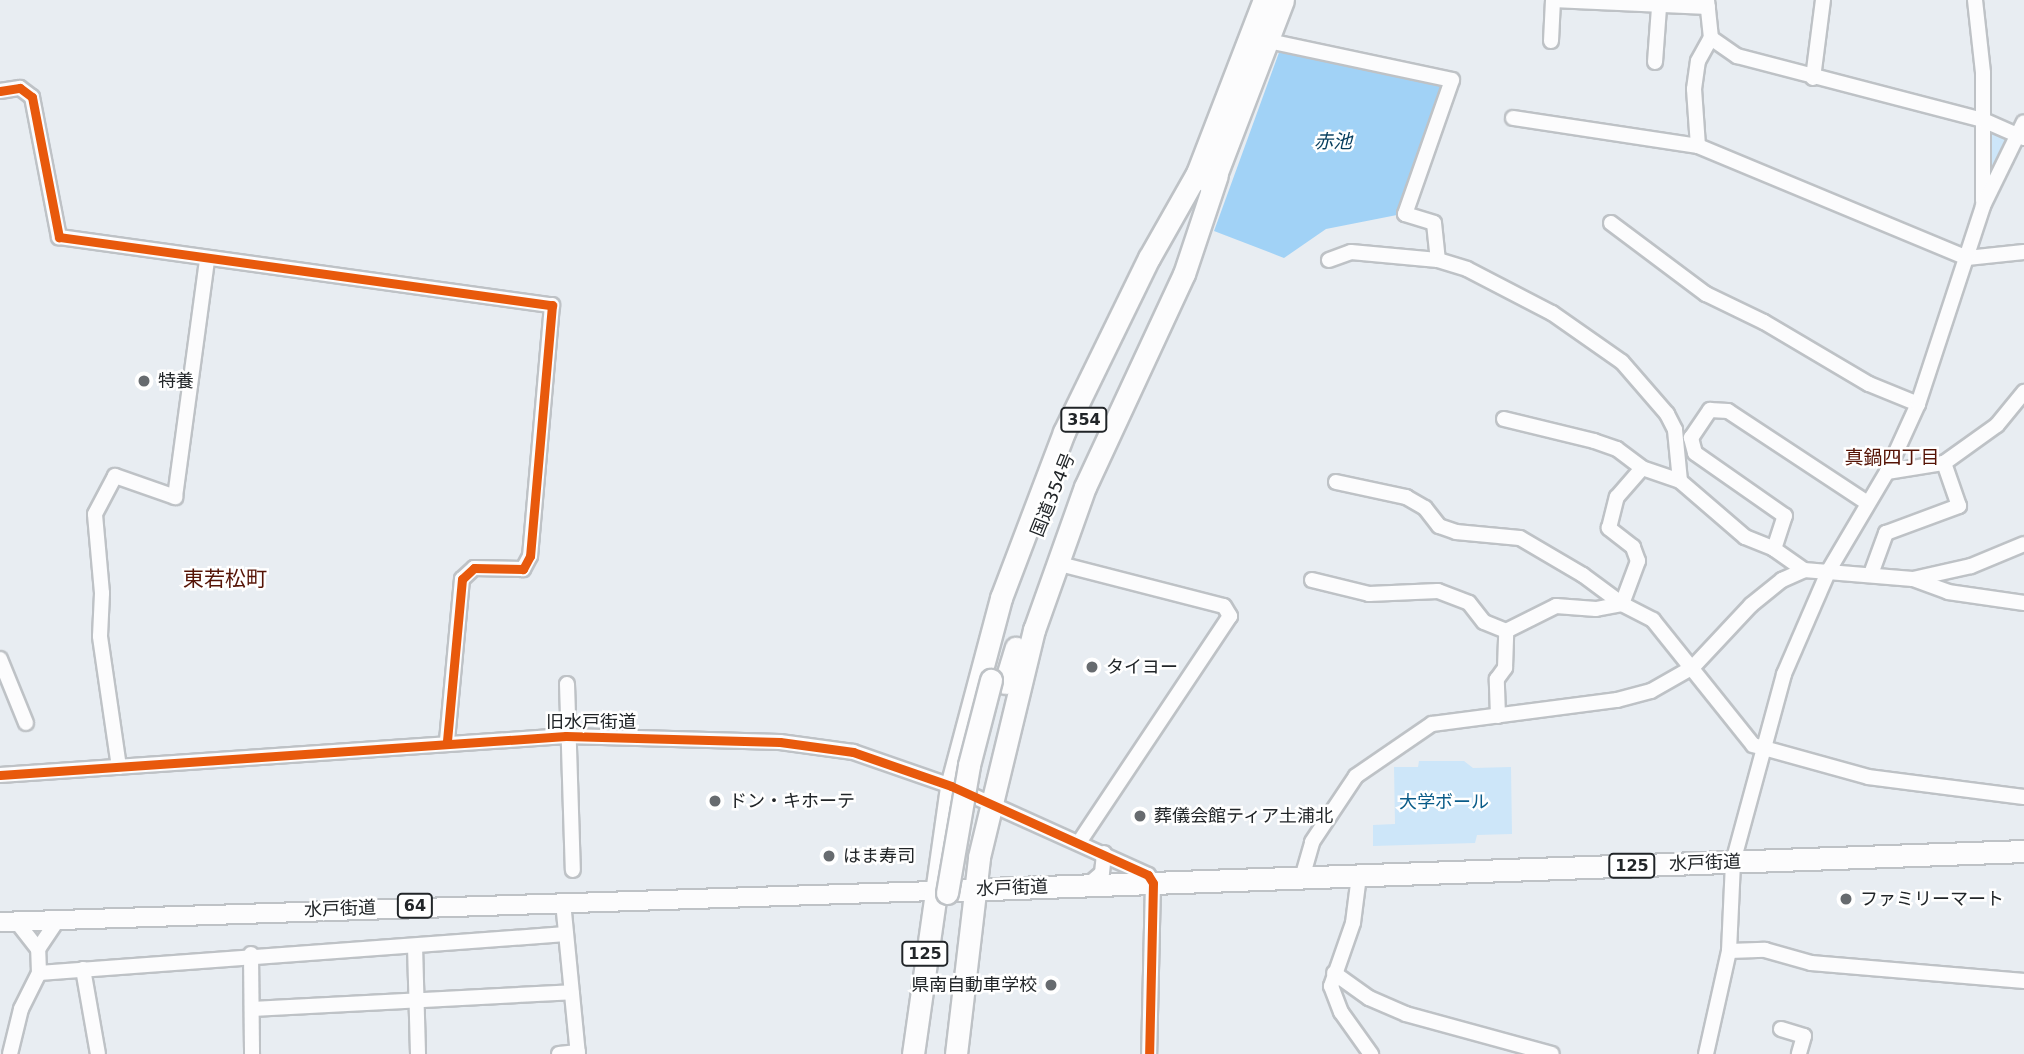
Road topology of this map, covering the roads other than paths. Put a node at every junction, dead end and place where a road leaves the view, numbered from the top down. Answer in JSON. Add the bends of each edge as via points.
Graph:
{"nodes":[{"id":1,"x":1264,"y":0,"type":"edge"},
{"id":2,"x":1283,"y":0,"type":"edge"},
{"id":3,"x":1823,"y":0,"type":"edge"},
{"id":4,"x":1975,"y":0,"type":"edge"},
{"id":5,"x":1708,"y":4,"type":"edge"},
{"id":6,"x":1659,"y":7,"type":"junction"},
{"id":7,"x":1711,"y":37,"type":"junction"},
{"id":8,"x":1269,"y":41,"type":"junction"},
{"id":9,"x":1551,"y":41,"type":"dead end"},
{"id":10,"x":1655,"y":62,"type":"dead end"},
{"id":11,"x":1812,"y":78,"type":"junction"},
{"id":12,"x":0,"y":91,"type":"edge"},
{"id":13,"x":1513,"y":118,"type":"dead end"},
{"id":14,"x":1983,"y":120,"type":"junction"},
{"id":15,"x":2024,"y":122,"type":"edge"},
{"id":16,"x":2021,"y":138,"type":"edge"},
{"id":17,"x":1698,"y":146,"type":"junction"},
{"id":18,"x":1208,"y":171,"type":"junction"},
{"id":19,"x":1983,"y":206,"type":"junction"},
{"id":20,"x":1611,"y":223,"type":"dead end"},
{"id":21,"x":2024,"y":252,"type":"edge"},
{"id":22,"x":1967,"y":258,"type":"junction"},
{"id":23,"x":208,"y":260,"type":"junction"},
{"id":24,"x":1328,"y":260,"type":"dead end"},
{"id":25,"x":1438,"y":260,"type":"junction"},
{"id":26,"x":2024,"y":392,"type":"edge"},
{"id":27,"x":1918,"y":404,"type":"junction"},
{"id":28,"x":1504,"y":419,"type":"dead end"},
{"id":29,"x":1944,"y":463,"type":"junction"},
{"id":30,"x":1642,"y":468,"type":"junction"},
{"id":31,"x":1887,"y":472,"type":"junction"},
{"id":32,"x":1680,"y":481,"type":"junction"},
{"id":33,"x":1336,"y":482,"type":"dead end"},
{"id":34,"x":1866,"y":502,"type":"junction"},
{"id":35,"x":2024,"y":544,"type":"edge"},
{"id":36,"x":1774,"y":549,"type":"junction"},
{"id":37,"x":1056,"y":563,"type":"junction"},
{"id":38,"x":1804,"y":570,"type":"junction"},
{"id":39,"x":1829,"y":570,"type":"junction"},
{"id":40,"x":1871,"y":575,"type":"junction"},
{"id":41,"x":1913,"y":579,"type":"junction"},
{"id":42,"x":1312,"y":580,"type":"dead end"},
{"id":43,"x":2024,"y":603,"type":"edge"},
{"id":44,"x":1622,"y":604,"type":"junction"},
{"id":45,"x":1506,"y":631,"type":"junction"},
{"id":46,"x":0,"y":659,"type":"edge"},
{"id":47,"x":1693,"y":667,"type":"junction"},
{"id":48,"x":4,"y":681,"type":"edge"},
{"id":49,"x":567,"y":684,"type":"dead end"},
{"id":50,"x":1498,"y":716,"type":"junction"},
{"id":51,"x":26,"y":723,"type":"dead end"},
{"id":52,"x":566,"y":736,"type":"junction"},
{"id":53,"x":447,"y":742,"type":"junction"},
{"id":54,"x":1765,"y":748,"type":"junction"},
{"id":55,"x":119,"y":767,"type":"junction"},
{"id":56,"x":0,"y":775,"type":"edge"},
{"id":57,"x":951,"y":786,"type":"junction"},
{"id":58,"x":2024,"y":797,"type":"edge"},
{"id":59,"x":989,"y":802,"type":"junction"},
{"id":60,"x":1080,"y":841,"type":"junction"},
{"id":61,"x":2024,"y":851,"type":"edge"},
{"id":62,"x":1104,"y":853,"type":"junction"},
{"id":63,"x":1733,"y":862,"type":"junction"},
{"id":64,"x":573,"y":870,"type":"dead end"},
{"id":65,"x":1359,"y":876,"type":"junction"},
{"id":66,"x":1302,"y":878,"type":"junction"},
{"id":67,"x":1153,"y":883,"type":"junction"},
{"id":68,"x":1088,"y":885,"type":"junction"},
{"id":69,"x":954,"y":891,"type":"junction"},
{"id":70,"x":563,"y":902,"type":"junction"},
{"id":71,"x":57,"y":920,"type":"junction"},
{"id":72,"x":8,"y":922,"type":"edge"},
{"id":73,"x":566,"y":934,"type":"junction"},
{"id":74,"x":415,"y":946,"type":"junction"},
{"id":75,"x":38,"y":949,"type":"junction"},
{"id":76,"x":1729,"y":951,"type":"junction"},
{"id":77,"x":251,"y":954,"type":"junction"},
{"id":78,"x":83,"y":970,"type":"junction"},
{"id":79,"x":39,"y":972,"type":"junction"},
{"id":80,"x":1334,"y":973,"type":"junction"},
{"id":81,"x":2024,"y":981,"type":"edge"},
{"id":82,"x":572,"y":992,"type":"junction"},
{"id":83,"x":416,"y":1001,"type":"junction"},
{"id":84,"x":252,"y":1009,"type":"junction"},
{"id":85,"x":939,"y":1009,"type":"junction"},
{"id":86,"x":1781,"y":1029,"type":"dead end"},
{"id":87,"x":578,"y":1053,"type":"edge"},
{"id":88,"x":10,"y":1054,"type":"edge"},
{"id":89,"x":98,"y":1054,"type":"edge"},
{"id":90,"x":252,"y":1054,"type":"edge"},
{"id":91,"x":418,"y":1054,"type":"edge"},
{"id":92,"x":559,"y":1054,"type":"edge"},
{"id":93,"x":913,"y":1054,"type":"edge"},
{"id":94,"x":928,"y":1054,"type":"edge"},
{"id":95,"x":943,"y":1054,"type":"edge"},
{"id":96,"x":956,"y":1054,"type":"edge"},
{"id":97,"x":1149,"y":1054,"type":"edge"},
{"id":98,"x":1371,"y":1054,"type":"edge"},
{"id":99,"x":1552,"y":1054,"type":"edge"},
{"id":100,"x":1706,"y":1054,"type":"edge"},
{"id":101,"x":1799,"y":1054,"type":"edge"}],
"edges":[{"from":1,"to":18,"type":"highway","name":"国道354号","number":"354"},
{"from":2,"to":8,"type":"highway","name":"国道354号","number":"354"},
{"from":3,"to":11,"type":"street"},
{"from":4,"to":14,"type":"street"},
{"from":5,"to":6,"type":"street"},
{"from":5,"to":7,"type":"street"},
{"from":6,"to":9,"type":"street","via":[[1553,0]]},
{"from":6,"to":10,"type":"street"},
{"from":7,"to":11,"type":"street","via":[[1737,56]]},
{"from":7,"to":17,"type":"street","via":[[1698,61],[1694,89]]},
{"from":8,"to":18,"type":"highway","name":"国道354号","number":"354"},
{"from":8,"to":25,"type":"street","via":[[1452,80],[1405,214],[1434,223]]},
{"from":11,"to":14,"type":"street"},
{"from":12,"to":23,"type":"street","via":[[20,88],[32,97],[59,237]]},
{"from":13,"to":17,"type":"street"},
{"from":14,"to":16,"type":"street"},
{"from":14,"to":19,"type":"street"},
{"from":15,"to":16,"type":"street"},
{"from":16,"to":19,"type":"street"},
{"from":17,"to":22,"type":"street"},
{"from":18,"to":37,"type":"highway","via":[[1184,274],[1121,402]]},
{"from":18,"to":57,"type":"highway","via":[[1149,258],[1043,479],[1002,598]]},
{"from":18,"to":69,"type":"highway","name":"国道354号","number":"354","bridge":true,"via":[[1057,483],[967,775]]},
{"from":19,"to":22,"type":"street"},
{"from":20,"to":27,"type":"street","via":[[1706,294],[1764,321],[1869,384]]},
{"from":21,"to":22,"type":"street"},
{"from":22,"to":27,"type":"street"},
{"from":23,"to":53,"type":"street","via":[[552,305],[530,556],[523,569],[474,568],[462,579]]},
{"from":23,"to":55,"type":"street","via":[[175,497],[116,476],[95,514],[102,593],[100,636]]},
{"from":24,"to":25,"type":"street","via":[[1352,252]]},
{"from":25,"to":32,"type":"street","via":[[1552,313],[1622,362],[1675,430]]},
{"from":26,"to":29,"type":"street","via":[[1997,425]]},
{"from":27,"to":31,"type":"street"},
{"from":28,"to":30,"type":"street","via":[[1594,441],[1616,449]]},
{"from":29,"to":31,"type":"street"},
{"from":29,"to":40,"type":"street","via":[[1959,506],[1886,533]]},
{"from":30,"to":32,"type":"street"},
{"from":30,"to":44,"type":"street","via":[[1618,497],[1609,528],[1633,547],[1638,561]]},
{"from":31,"to":34,"type":"street"},
{"from":32,"to":36,"type":"street","via":[[1745,537]]},
{"from":33,"to":44,"type":"street","via":[[1406,497],[1425,508],[1439,526],[1456,532],[1520,538]]},
{"from":34,"to":36,"type":"street","via":[[1728,411],[1710,410],[1691,438],[1695,453],[1785,516]]},
{"from":34,"to":39,"type":"street"},
{"from":35,"to":41,"type":"street","via":[[1971,566]]},
{"from":36,"to":38,"type":"street"},
{"from":37,"to":59,"type":"highway"},
{"from":37,"to":60,"type":"street","via":[[1224,606],[1230,616]]},
{"from":38,"to":39,"type":"street"},
{"from":38,"to":47,"type":"street","via":[[1782,580],[1751,605]]},
{"from":39,"to":40,"type":"street"},
{"from":39,"to":54,"type":"street","via":[[1784,674]]},
{"from":40,"to":41,"type":"street"},
{"from":41,"to":43,"type":"street","via":[[1929,588]]},
{"from":42,"to":45,"type":"street","via":[[1369,594],[1437,592],[1468,603],[1484,622]]},
{"from":44,"to":45,"type":"street","via":[[1596,610],[1556,606]]},
{"from":44,"to":47,"type":"street","via":[[1653,620]]},
{"from":45,"to":50,"type":"street","via":[[1505,668],[1497,679]]},
{"from":46,"to":48,"type":"street"},
{"from":47,"to":50,"type":"street","via":[[1651,691],[1617,700]]},
{"from":47,"to":54,"type":"street","via":[[1739,732]]},
{"from":48,"to":51,"type":"street"},
{"from":49,"to":52,"type":"street"},
{"from":50,"to":66,"type":"street","via":[[1432,724],[1363,769],[1312,842]]},
{"from":52,"to":53,"type":"street","name":"旧水戸街道"},
{"from":52,"to":57,"type":"street","name":"旧水戸街道","via":[[780,741],[833,747]]},
{"from":52,"to":64,"type":"street"},
{"from":53,"to":55,"type":"street","name":"旧水戸街道"},
{"from":54,"to":58,"type":"street","via":[[1868,777]]},
{"from":54,"to":63,"type":"street"},
{"from":55,"to":56,"type":"street","name":"旧水戸街道"},
{"from":57,"to":59,"type":"street","name":"旧水戸街道"},
{"from":57,"to":69,"type":"highway"},
{"from":59,"to":60,"type":"street","name":"旧水戸街道"},
{"from":59,"to":69,"type":"highway"},
{"from":60,"to":62,"type":"street","name":"旧水戸街道"},
{"from":61,"to":63,"type":"highway","name":"水戸街道","number":"125"},
{"from":62,"to":67,"type":"street","name":"旧水戸街道","via":[[1142,869]]},
{"from":62,"to":68,"type":"street","via":[[1102,873]]},
{"from":63,"to":65,"type":"highway","name":"水戸街道","number":"125"},
{"from":63,"to":76,"type":"street"},
{"from":65,"to":66,"type":"highway","name":"水戸街道","number":"125"},
{"from":65,"to":80,"type":"street","via":[[1353,923]]},
{"from":66,"to":67,"type":"highway","name":"水戸街道","number":"125"},
{"from":67,"to":68,"type":"highway","name":"水戸街道","number":"125"},
{"from":67,"to":97,"type":"street"},
{"from":68,"to":69,"type":"highway","name":"水戸街道","number":"125"},
{"from":69,"to":70,"type":"main road","name":"水戸街道","number":"64"},
{"from":69,"to":85,"type":"highway","number":"125"},
{"from":69,"to":93,"type":"highway","number":"125"},
{"from":69,"to":96,"type":"highway","number":"125"},
{"from":70,"to":71,"type":"main road","name":"水戸街道","number":"64"},
{"from":70,"to":73,"type":"street"},
{"from":71,"to":72,"type":"main road","name":"水戸街道","number":"64"},
{"from":71,"to":75,"type":"street"},
{"from":72,"to":75,"type":"street"},
{"from":73,"to":74,"type":"street"},
{"from":73,"to":82,"type":"street"},
{"from":74,"to":77,"type":"street"},
{"from":74,"to":83,"type":"street"},
{"from":75,"to":79,"type":"street"},
{"from":76,"to":81,"type":"street","via":[[1765,950],[1811,963]]},
{"from":76,"to":100,"type":"street"},
{"from":77,"to":78,"type":"street"},
{"from":77,"to":84,"type":"street"},
{"from":78,"to":79,"type":"street"},
{"from":78,"to":89,"type":"street"},
{"from":79,"to":88,"type":"street"},
{"from":80,"to":98,"type":"street","via":[[1331,986],[1341,1012]]},
{"from":80,"to":99,"type":"street","via":[[1369,998],[1406,1014]]},
{"from":82,"to":83,"type":"street"},
{"from":82,"to":87,"type":"street"},
{"from":83,"to":84,"type":"street"},
{"from":83,"to":91,"type":"street"},
{"from":84,"to":90,"type":"street"},
{"from":85,"to":94,"type":"highway","number":"125"},
{"from":85,"to":95,"type":"highway","number":"125"},
{"from":86,"to":101,"type":"street","via":[[1804,1036]]},
{"from":87,"to":92,"type":"street"}]}
